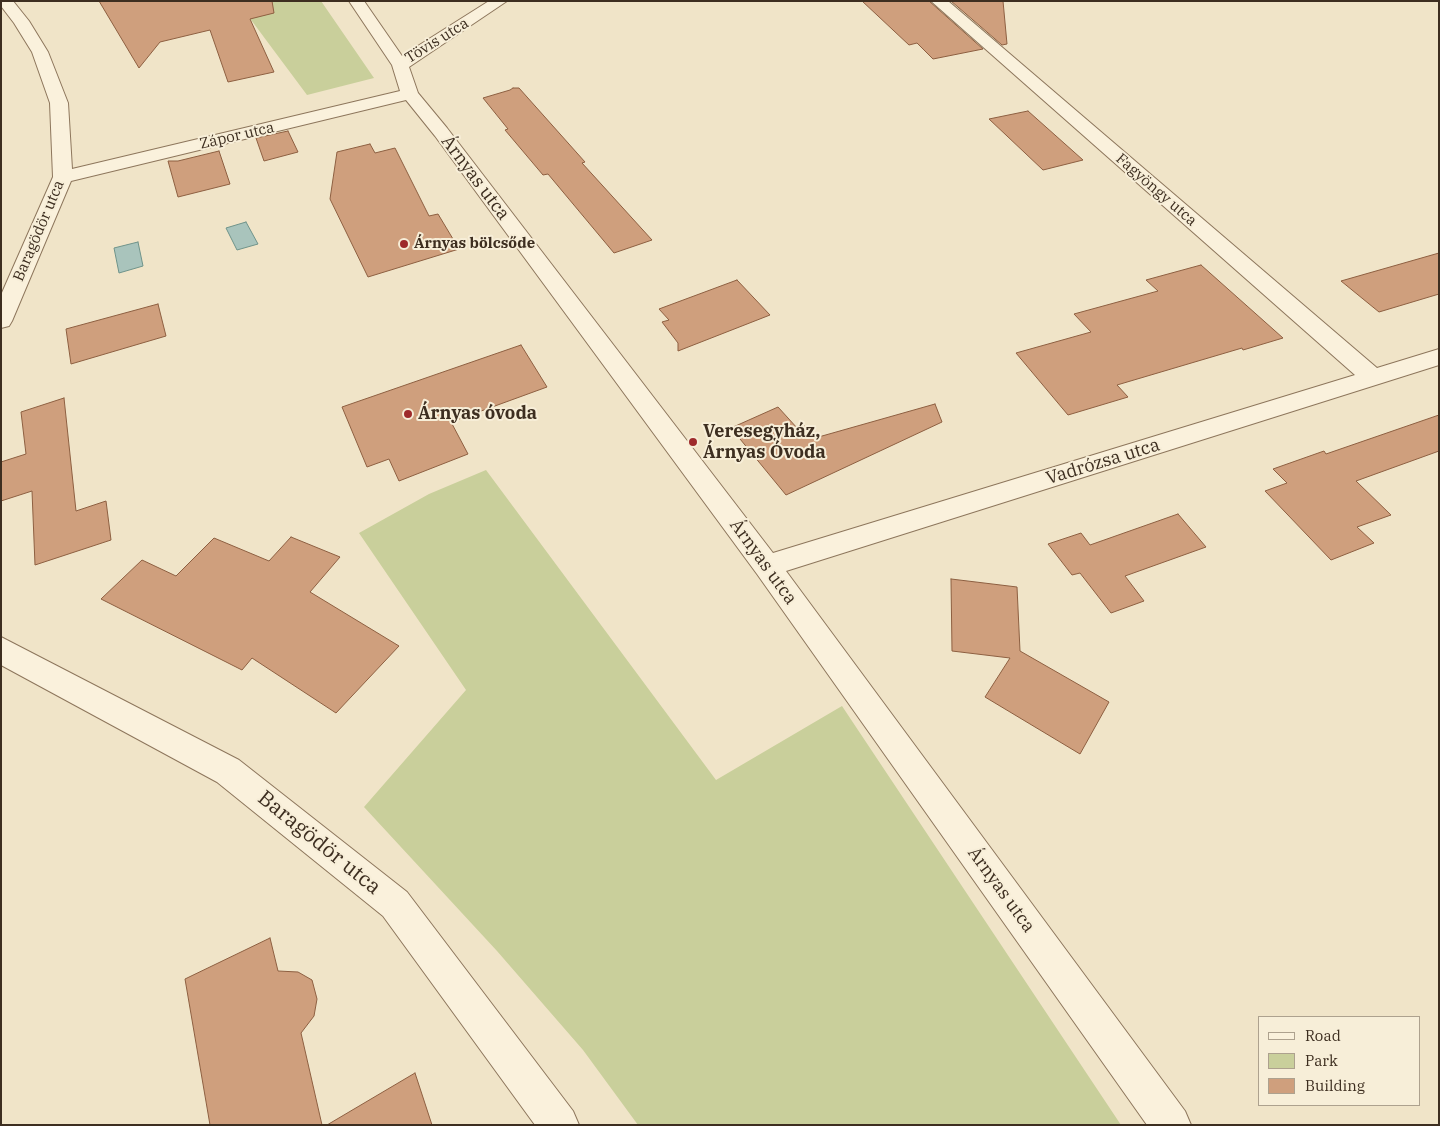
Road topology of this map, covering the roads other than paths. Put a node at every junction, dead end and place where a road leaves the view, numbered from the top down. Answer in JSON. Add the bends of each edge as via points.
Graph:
{"nodes":[{"id":1,"x":5,"y":1,"type":"edge"},
{"id":2,"x":356,"y":1,"type":"edge"},
{"id":3,"x":500,"y":1,"type":"edge"},
{"id":4,"x":938,"y":1,"type":"edge"},
{"id":5,"x":400,"y":65,"type":"junction"},
{"id":6,"x":410,"y":94,"type":"junction"},
{"id":7,"x":63,"y":177,"type":"junction"},
{"id":8,"x":1,"y":321,"type":"edge"},
{"id":9,"x":1439,"y":357,"type":"edge"},
{"id":10,"x":1374,"y":378,"type":"junction"},
{"id":11,"x":767,"y":566,"type":"junction"},
{"id":12,"x":1,"y":650,"type":"edge"},
{"id":13,"x":559,"y":1125,"type":"edge"},
{"id":14,"x":1171,"y":1125,"type":"edge"}],
"edges":[{"from":1,"to":7,"type":"street","name":"Baragödör utca","via":[[40,52],[59,103]]},
{"from":2,"to":5,"type":"street","name":"Árnyas utca"},
{"from":3,"to":5,"type":"street","name":"Tövis utca"},
{"from":4,"to":10,"type":"street","name":"Fagyöngy utca"},
{"from":5,"to":6,"type":"street","name":"Árnyas utca"},
{"from":6,"to":7,"type":"street","name":"Zápor utca"},
{"from":6,"to":11,"type":"street","name":"Árnyas utca"},
{"from":7,"to":8,"type":"street","name":"Baragödör utca"},
{"from":9,"to":10,"type":"street","name":"Vadrózsa utca"},
{"from":10,"to":11,"type":"street","name":"Vadrózsa utca"},
{"from":11,"to":14,"type":"street","name":"Árnyas utca"},
{"from":12,"to":13,"type":"street","name":"Baragödör utca","via":[[228,771],[395,904]]}]}
